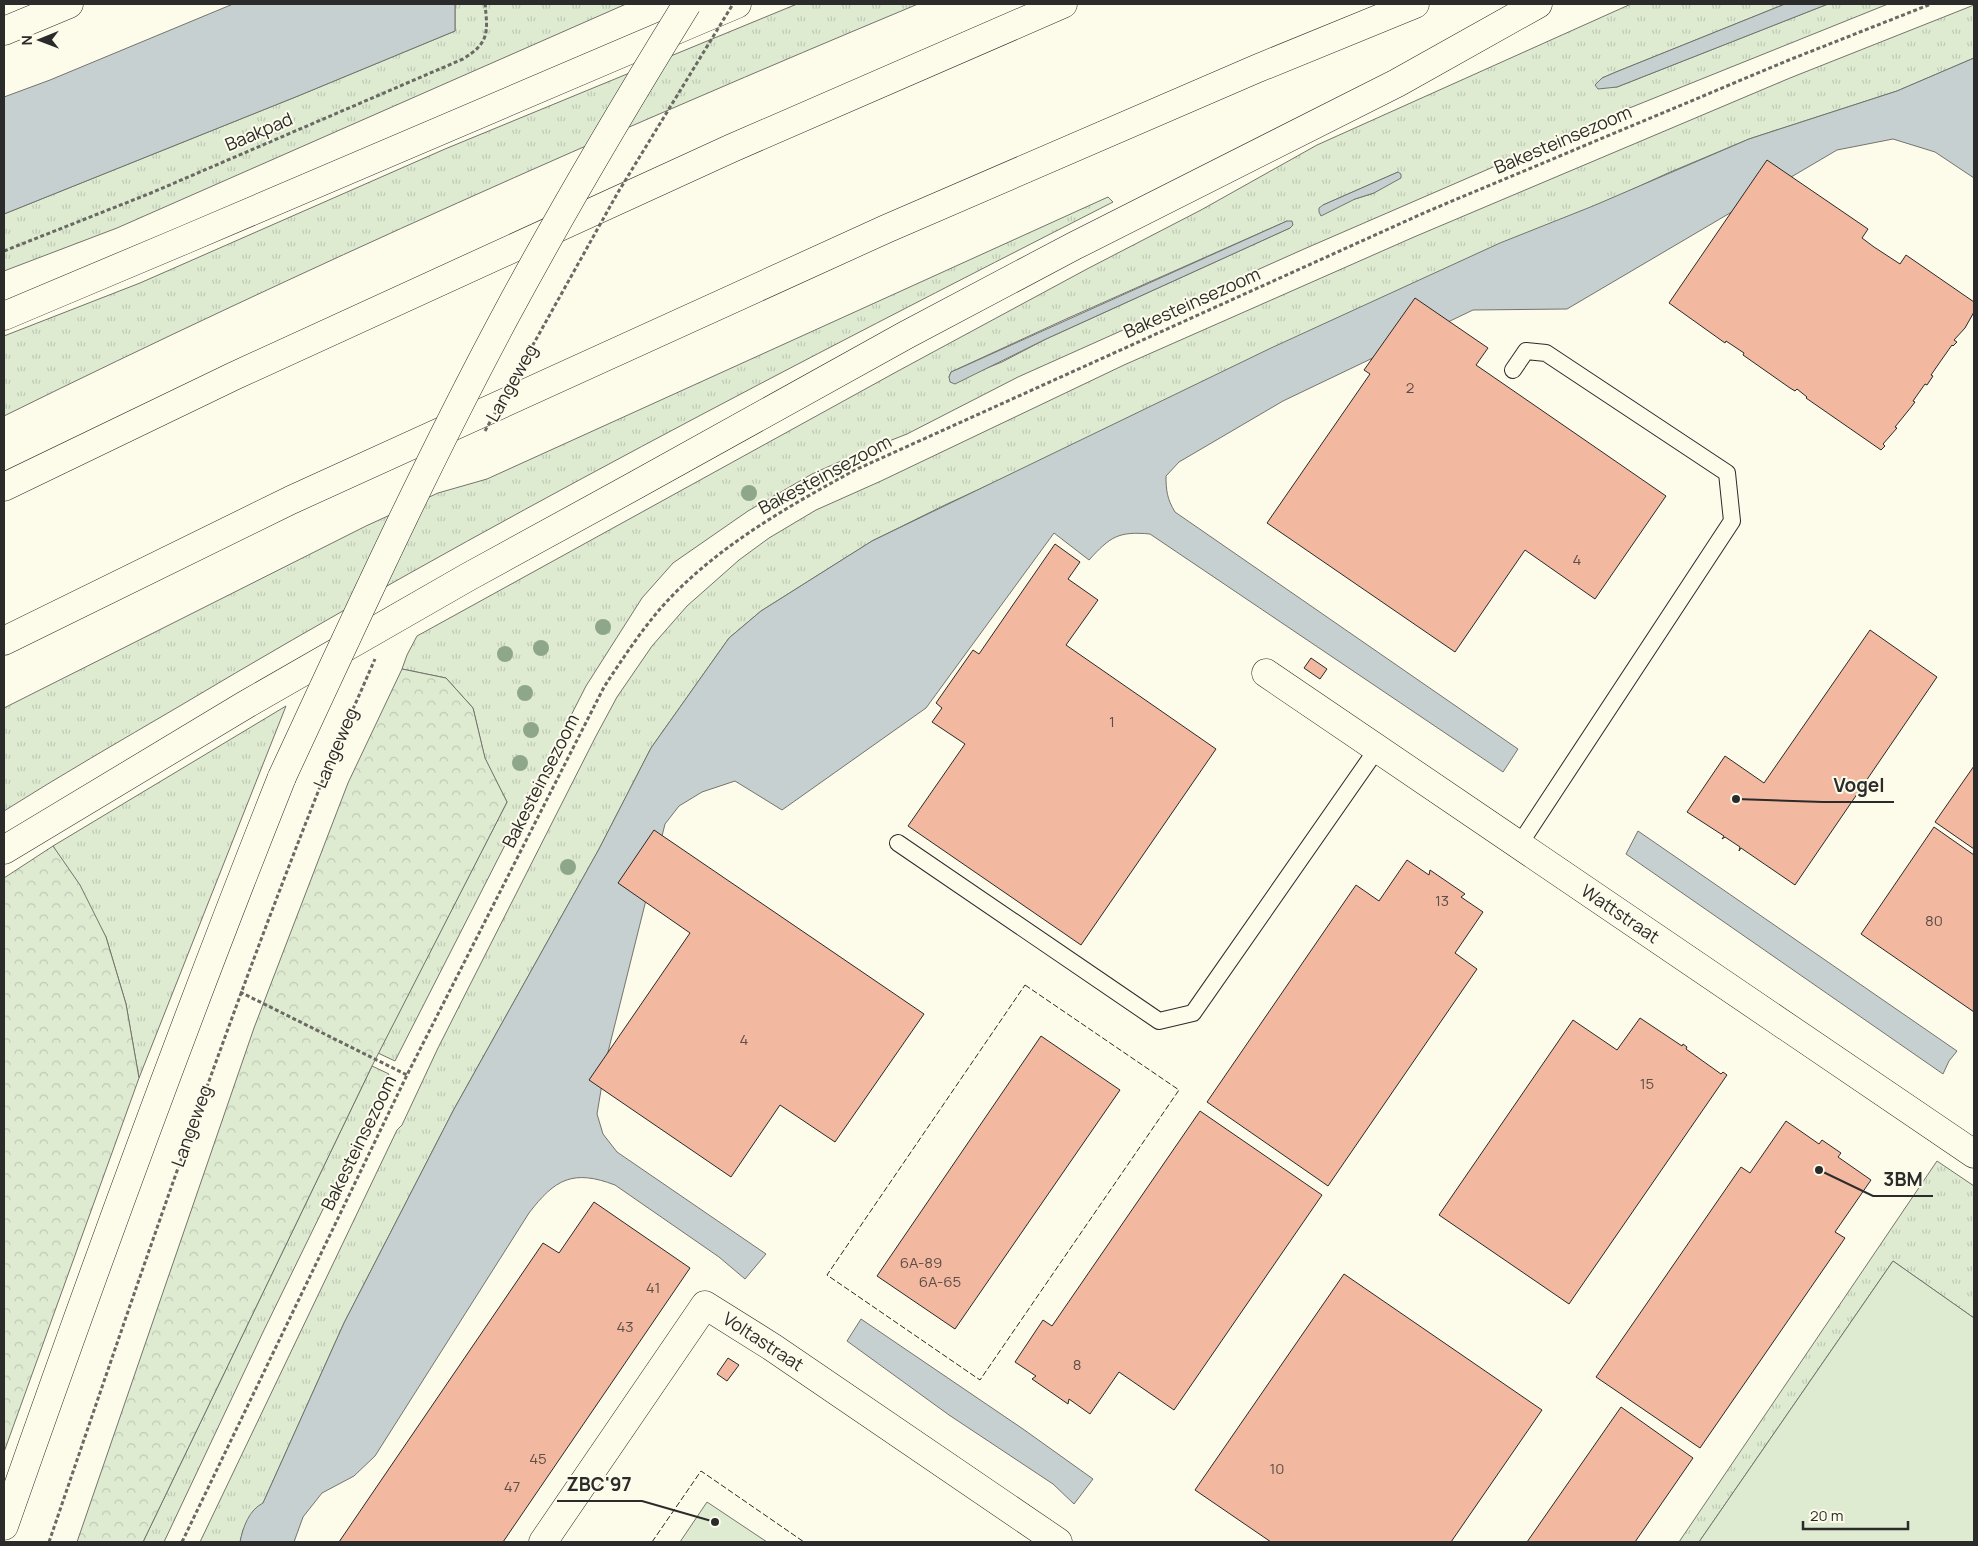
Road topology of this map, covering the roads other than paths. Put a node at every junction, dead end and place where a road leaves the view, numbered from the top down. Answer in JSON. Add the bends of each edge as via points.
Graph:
{"nodes":[{"id":1,"x":69,"y":4,"type":"edge"},
{"id":2,"x":687,"y":4,"type":"edge"},
{"id":3,"x":735,"y":4,"type":"edge"},
{"id":4,"x":1063,"y":4,"type":"edge"},
{"id":5,"x":1416,"y":4,"type":"edge"},
{"id":6,"x":1538,"y":4,"type":"edge"},
{"id":7,"x":4,"y":31,"type":"edge"},
{"id":8,"x":4,"y":316,"type":"edge"},
{"id":9,"x":1514,"y":370,"type":"dead end"},
{"id":10,"x":4,"y":487,"type":"edge"},
{"id":11,"x":4,"y":641,"type":"edge"},
{"id":12,"x":1266,"y":673,"type":"dead end"},
{"id":13,"x":1377,"y":749,"type":"junction"},
{"id":14,"x":898,"y":843,"type":"dead end"},
{"id":15,"x":1519,"y":845,"type":"junction"},
{"id":16,"x":4,"y":850,"type":"edge"},
{"id":17,"x":1974,"y":1154,"type":"edge"},
{"id":18,"x":4,"y":1526,"type":"edge"},
{"id":19,"x":544,"y":1542,"type":"edge"},
{"id":20,"x":1058,"y":1542,"type":"edge"}],
"edges":[{"from":1,"to":7,"type":"main road"},
{"from":2,"to":18,"type":"main road","name":"Langeweg","bridge":true,"via":[[562,214],[506,316],[402,519],[282,777],[212,952]]},
{"from":3,"to":8,"type":"main road"},
{"from":4,"to":10,"type":"main road","via":[[714,156],[234,376]]},
{"from":5,"to":11,"type":"main road","via":[[1247,73],[877,233],[292,500]]},
{"from":6,"to":16,"type":"main road","via":[[1397,83],[906,335],[468,577],[245,705]]},
{"from":9,"to":15,"type":"lane","via":[[1526,351],[1546,353],[1727,474],[1732,521]]},
{"from":12,"to":13,"type":"main road","name":"Wattstraat"},
{"from":13,"to":14,"type":"lane","via":[[1193,1013],[1159,1021]]},
{"from":13,"to":15,"type":"main road","name":"Wattstraat"},
{"from":15,"to":17,"type":"main road","name":"Wattstraat"},
{"from":19,"to":20,"type":"main road","name":"Voltastraat","via":[[705,1305]]}]}
